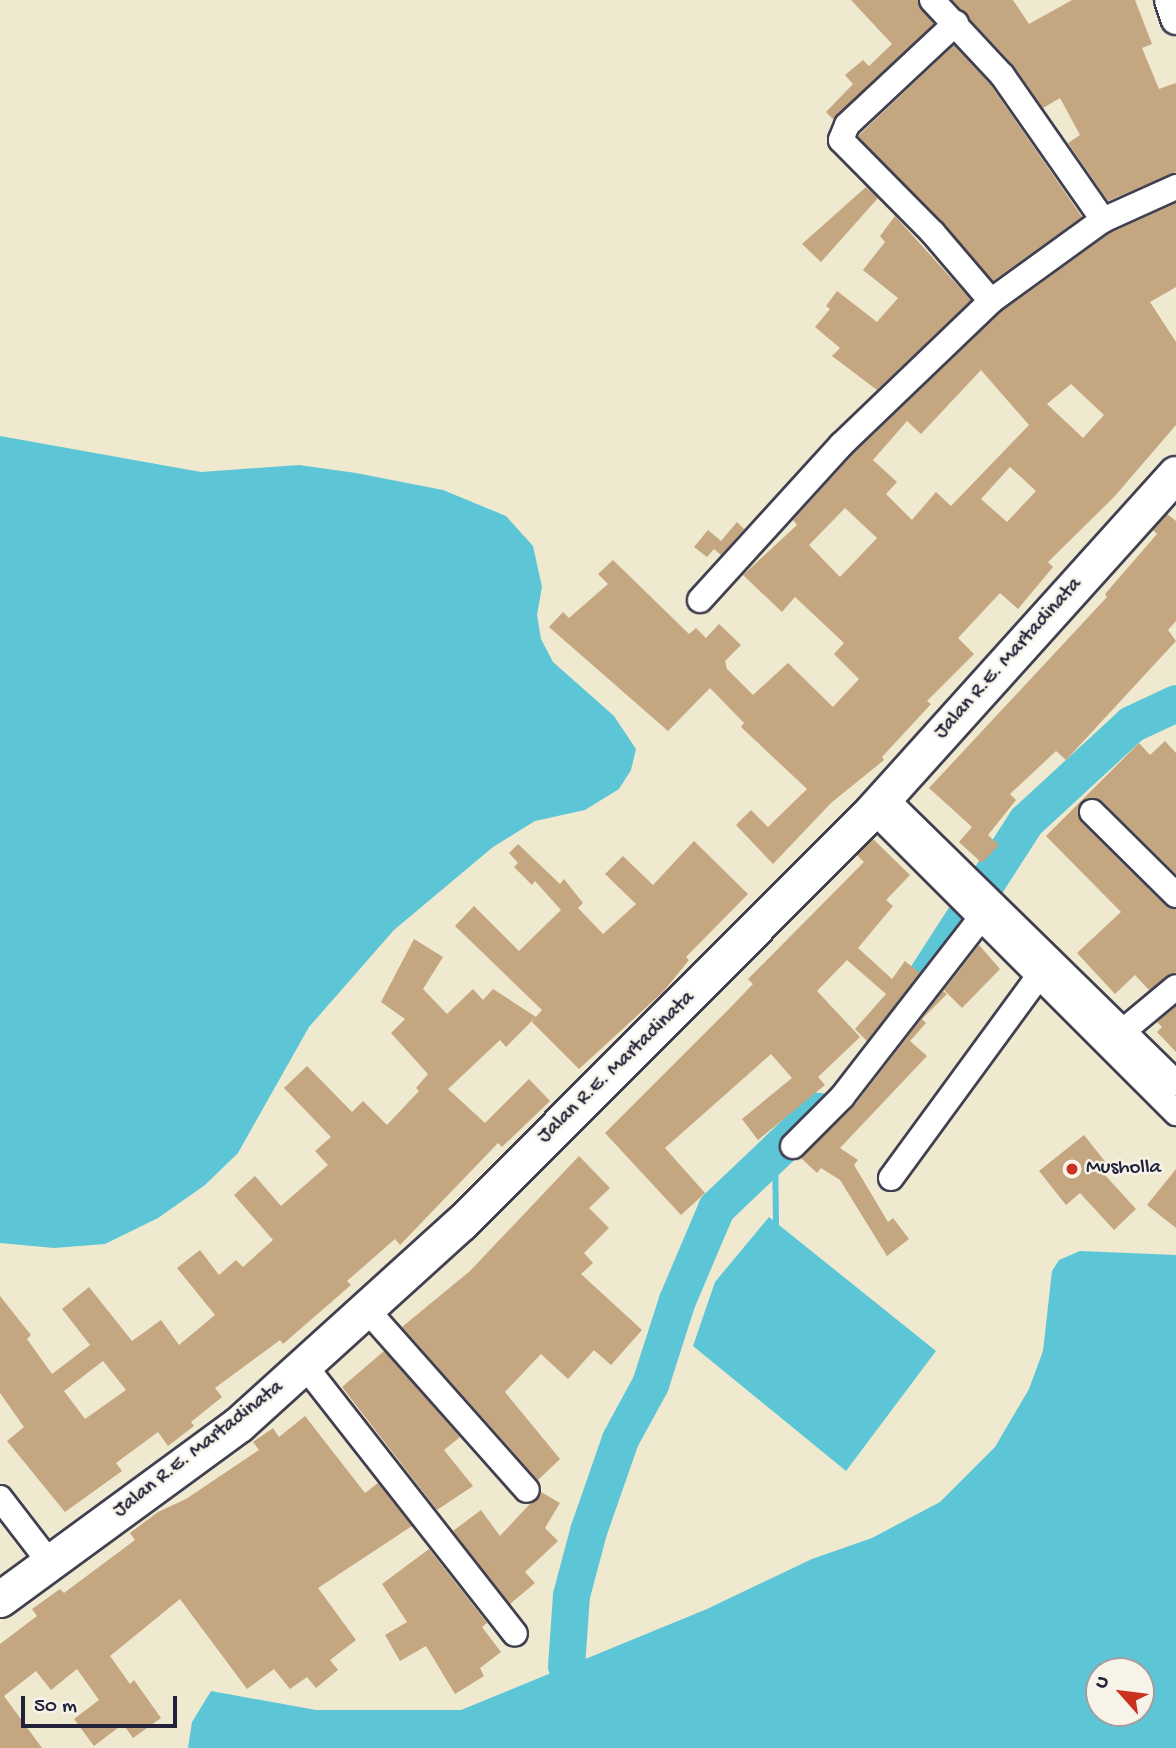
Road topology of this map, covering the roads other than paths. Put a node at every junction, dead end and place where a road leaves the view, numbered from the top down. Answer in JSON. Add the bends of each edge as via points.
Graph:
{"nodes":[{"id":1,"x":932,"y":0,"type":"edge"},
{"id":2,"x":1170,"y":0,"type":"edge"},
{"id":3,"x":1176,"y":19,"type":"edge"},
{"id":4,"x":956,"y":23,"type":"junction"},
{"id":5,"x":1176,"y":187,"type":"edge"},
{"id":6,"x":1103,"y":220,"type":"junction"},
{"id":7,"x":991,"y":301,"type":"junction"},
{"id":8,"x":1176,"y":474,"type":"edge"},
{"id":9,"x":700,"y":600,"type":"dead end"},
{"id":10,"x":878,"y":804,"type":"junction"},
{"id":11,"x":1092,"y":812,"type":"dead end"},
{"id":12,"x":1176,"y":895,"type":"edge"},
{"id":13,"x":983,"y":910,"type":"junction"},
{"id":14,"x":1040,"y":976,"type":"junction"},
{"id":15,"x":1176,"y":987,"type":"edge"},
{"id":16,"x":1122,"y":1031,"type":"junction"},
{"id":17,"x":1176,"y":1083,"type":"edge"},
{"id":18,"x":1176,"y":1113,"type":"edge"},
{"id":19,"x":793,"y":1146,"type":"dead end"},
{"id":20,"x":891,"y":1178,"type":"dead end"},
{"id":21,"x":368,"y":1311,"type":"junction"},
{"id":22,"x":305,"y":1366,"type":"junction"},
{"id":23,"x":527,"y":1490,"type":"dead end"},
{"id":24,"x":0,"y":1498,"type":"edge"},
{"id":25,"x":50,"y":1563,"type":"junction"},
{"id":26,"x":0,"y":1599,"type":"edge"},
{"id":27,"x":514,"y":1634,"type":"dead end"}],
"edges":[{"from":1,"to":4,"type":"street"},
{"from":2,"to":3,"type":"main road"},
{"from":4,"to":6,"type":"street","via":[[1002,75]]},
{"from":4,"to":7,"type":"street","via":[[847,125],[841,140],[933,233]]},
{"from":5,"to":6,"type":"street"},
{"from":6,"to":7,"type":"street"},
{"from":7,"to":9,"type":"street","via":[[841,444]]},
{"from":8,"to":10,"type":"highway","name":"Jalan R.E. Martadinata"},
{"from":10,"to":13,"type":"street"},
{"from":10,"to":21,"type":"highway","name":"Jalan R.E. Martadinata","via":[[737,951]]},
{"from":11,"to":12,"type":"street"},
{"from":13,"to":14,"type":"street"},
{"from":13,"to":16,"type":"street"},
{"from":13,"to":19,"type":"street","via":[[842,1097]]},
{"from":14,"to":18,"type":"street"},
{"from":14,"to":20,"type":"street"},
{"from":15,"to":16,"type":"street"},
{"from":16,"to":17,"type":"street"},
{"from":21,"to":22,"type":"highway","name":"Jalan R.E. Martadinata"},
{"from":21,"to":23,"type":"street"},
{"from":22,"to":25,"type":"highway","name":"Jalan R.E. Martadinata","via":[[239,1424]]},
{"from":22,"to":27,"type":"street"},
{"from":24,"to":25,"type":"street"},
{"from":25,"to":26,"type":"highway","name":"Jalan R.E. Martadinata"}]}
